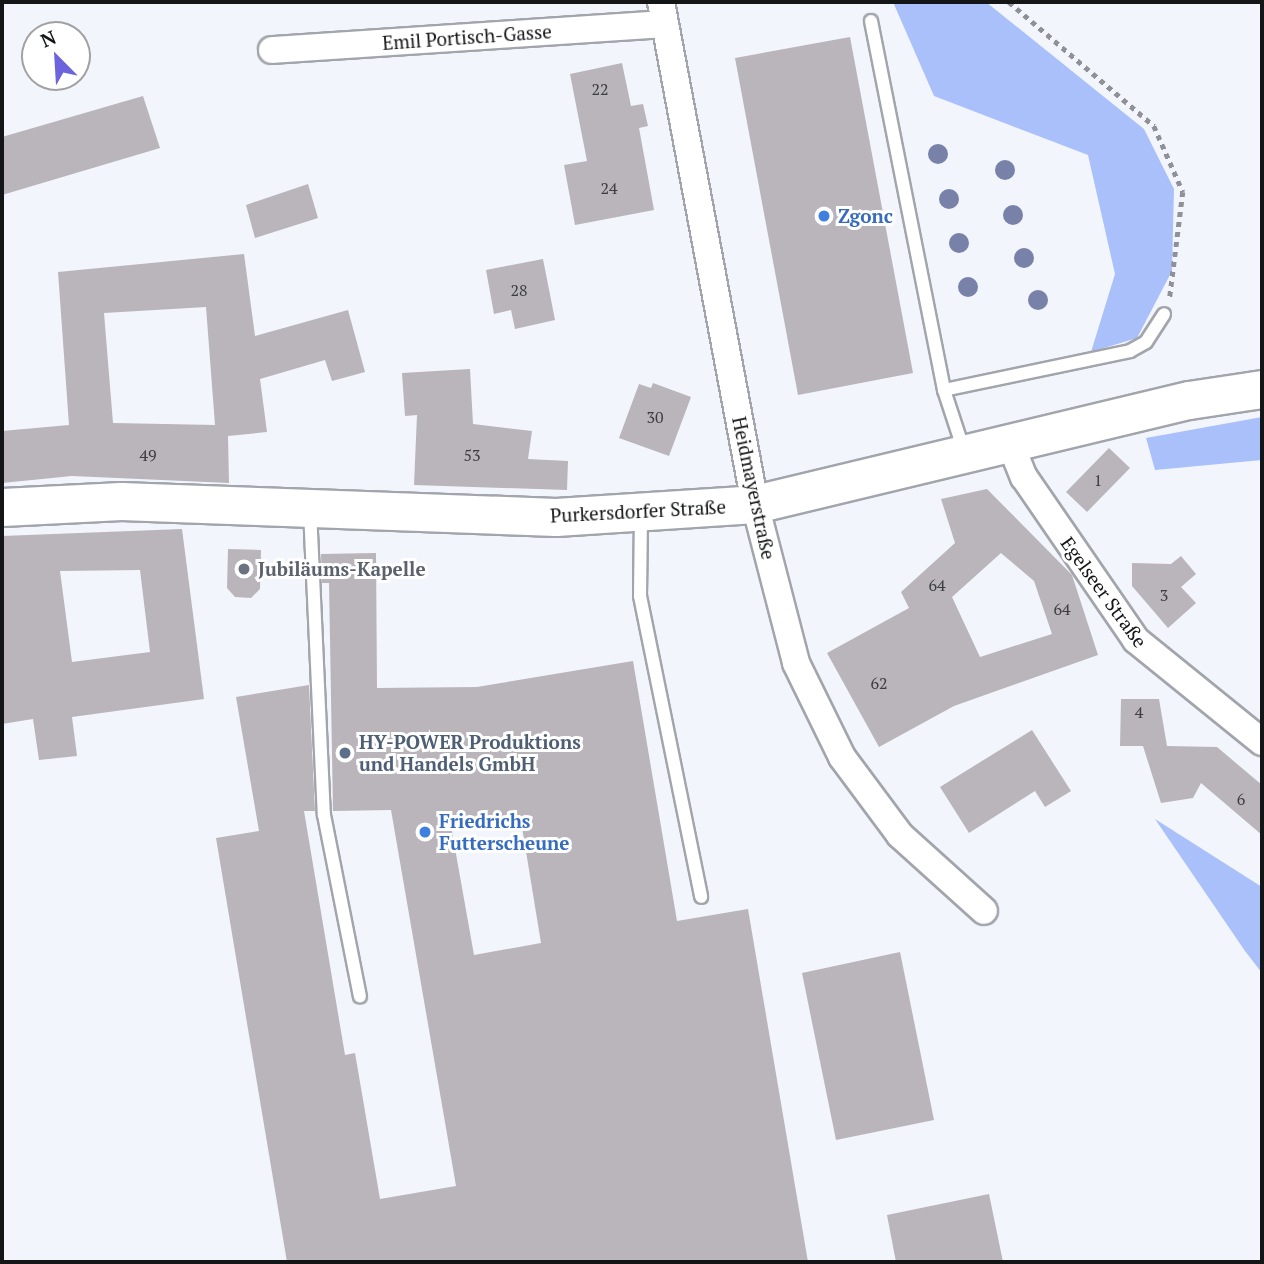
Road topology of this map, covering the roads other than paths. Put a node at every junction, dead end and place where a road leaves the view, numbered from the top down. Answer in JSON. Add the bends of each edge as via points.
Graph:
{"nodes":[{"id":1,"x":662,"y":13,"type":"edge"},
{"id":2,"x":871,"y":21,"type":"dead end"},
{"id":3,"x":272,"y":50,"type":"dead end"},
{"id":4,"x":1164,"y":314,"type":"road end"},
{"id":5,"x":1262,"y":389,"type":"edge"},
{"id":6,"x":944,"y":390,"type":"junction"},
{"id":7,"x":1010,"y":443,"type":"junction"},
{"id":8,"x":966,"y":454,"type":"junction"},
{"id":9,"x":755,"y":504,"type":"junction"},
{"id":10,"x":2,"y":507,"type":"edge"},
{"id":11,"x":310,"y":510,"type":"junction"},
{"id":12,"x":641,"y":514,"type":"junction"},
{"id":13,"x":1262,"y":741,"type":"edge"},
{"id":14,"x":701,"y":897,"type":"dead end"},
{"id":15,"x":984,"y":911,"type":"dead end"},
{"id":16,"x":360,"y":996,"type":"dead end"}],
"edges":[{"from":1,"to":3,"type":"street","name":"Emil Portisch-Gasse"},
{"from":1,"to":9,"type":"street","name":"Heidmayerstraße"},
{"from":2,"to":6,"type":"lane"},
{"from":4,"to":6,"type":"lane","via":[[1146,342],[1130,351]]},
{"from":5,"to":7,"type":"main road","name":"Purkersdorfer Straße"},
{"from":6,"to":8,"type":"lane"},
{"from":7,"to":8,"type":"main road","name":"Purkersdorfer Straße"},
{"from":7,"to":13,"type":"street","name":"Egelseer Straße","via":[[1024,477],[1136,640]]},
{"from":8,"to":9,"type":"main road","name":"Purkersdorfer Straße"},
{"from":9,"to":12,"type":"main road","name":"Purkersdorfer Straße"},
{"from":9,"to":15,"type":"street","name":"Heidmayerstraße","via":[[796,663],[842,757],[900,835]]},
{"from":10,"to":11,"type":"main road","name":"Purkersdorfer Straße","via":[[121,501]]},
{"from":11,"to":12,"type":"main road","name":"Purkersdorfer Straße"},
{"from":11,"to":16,"type":"lane","via":[[324,815]]},
{"from":12,"to":14,"type":"lane","via":[[640,596]]}]}
